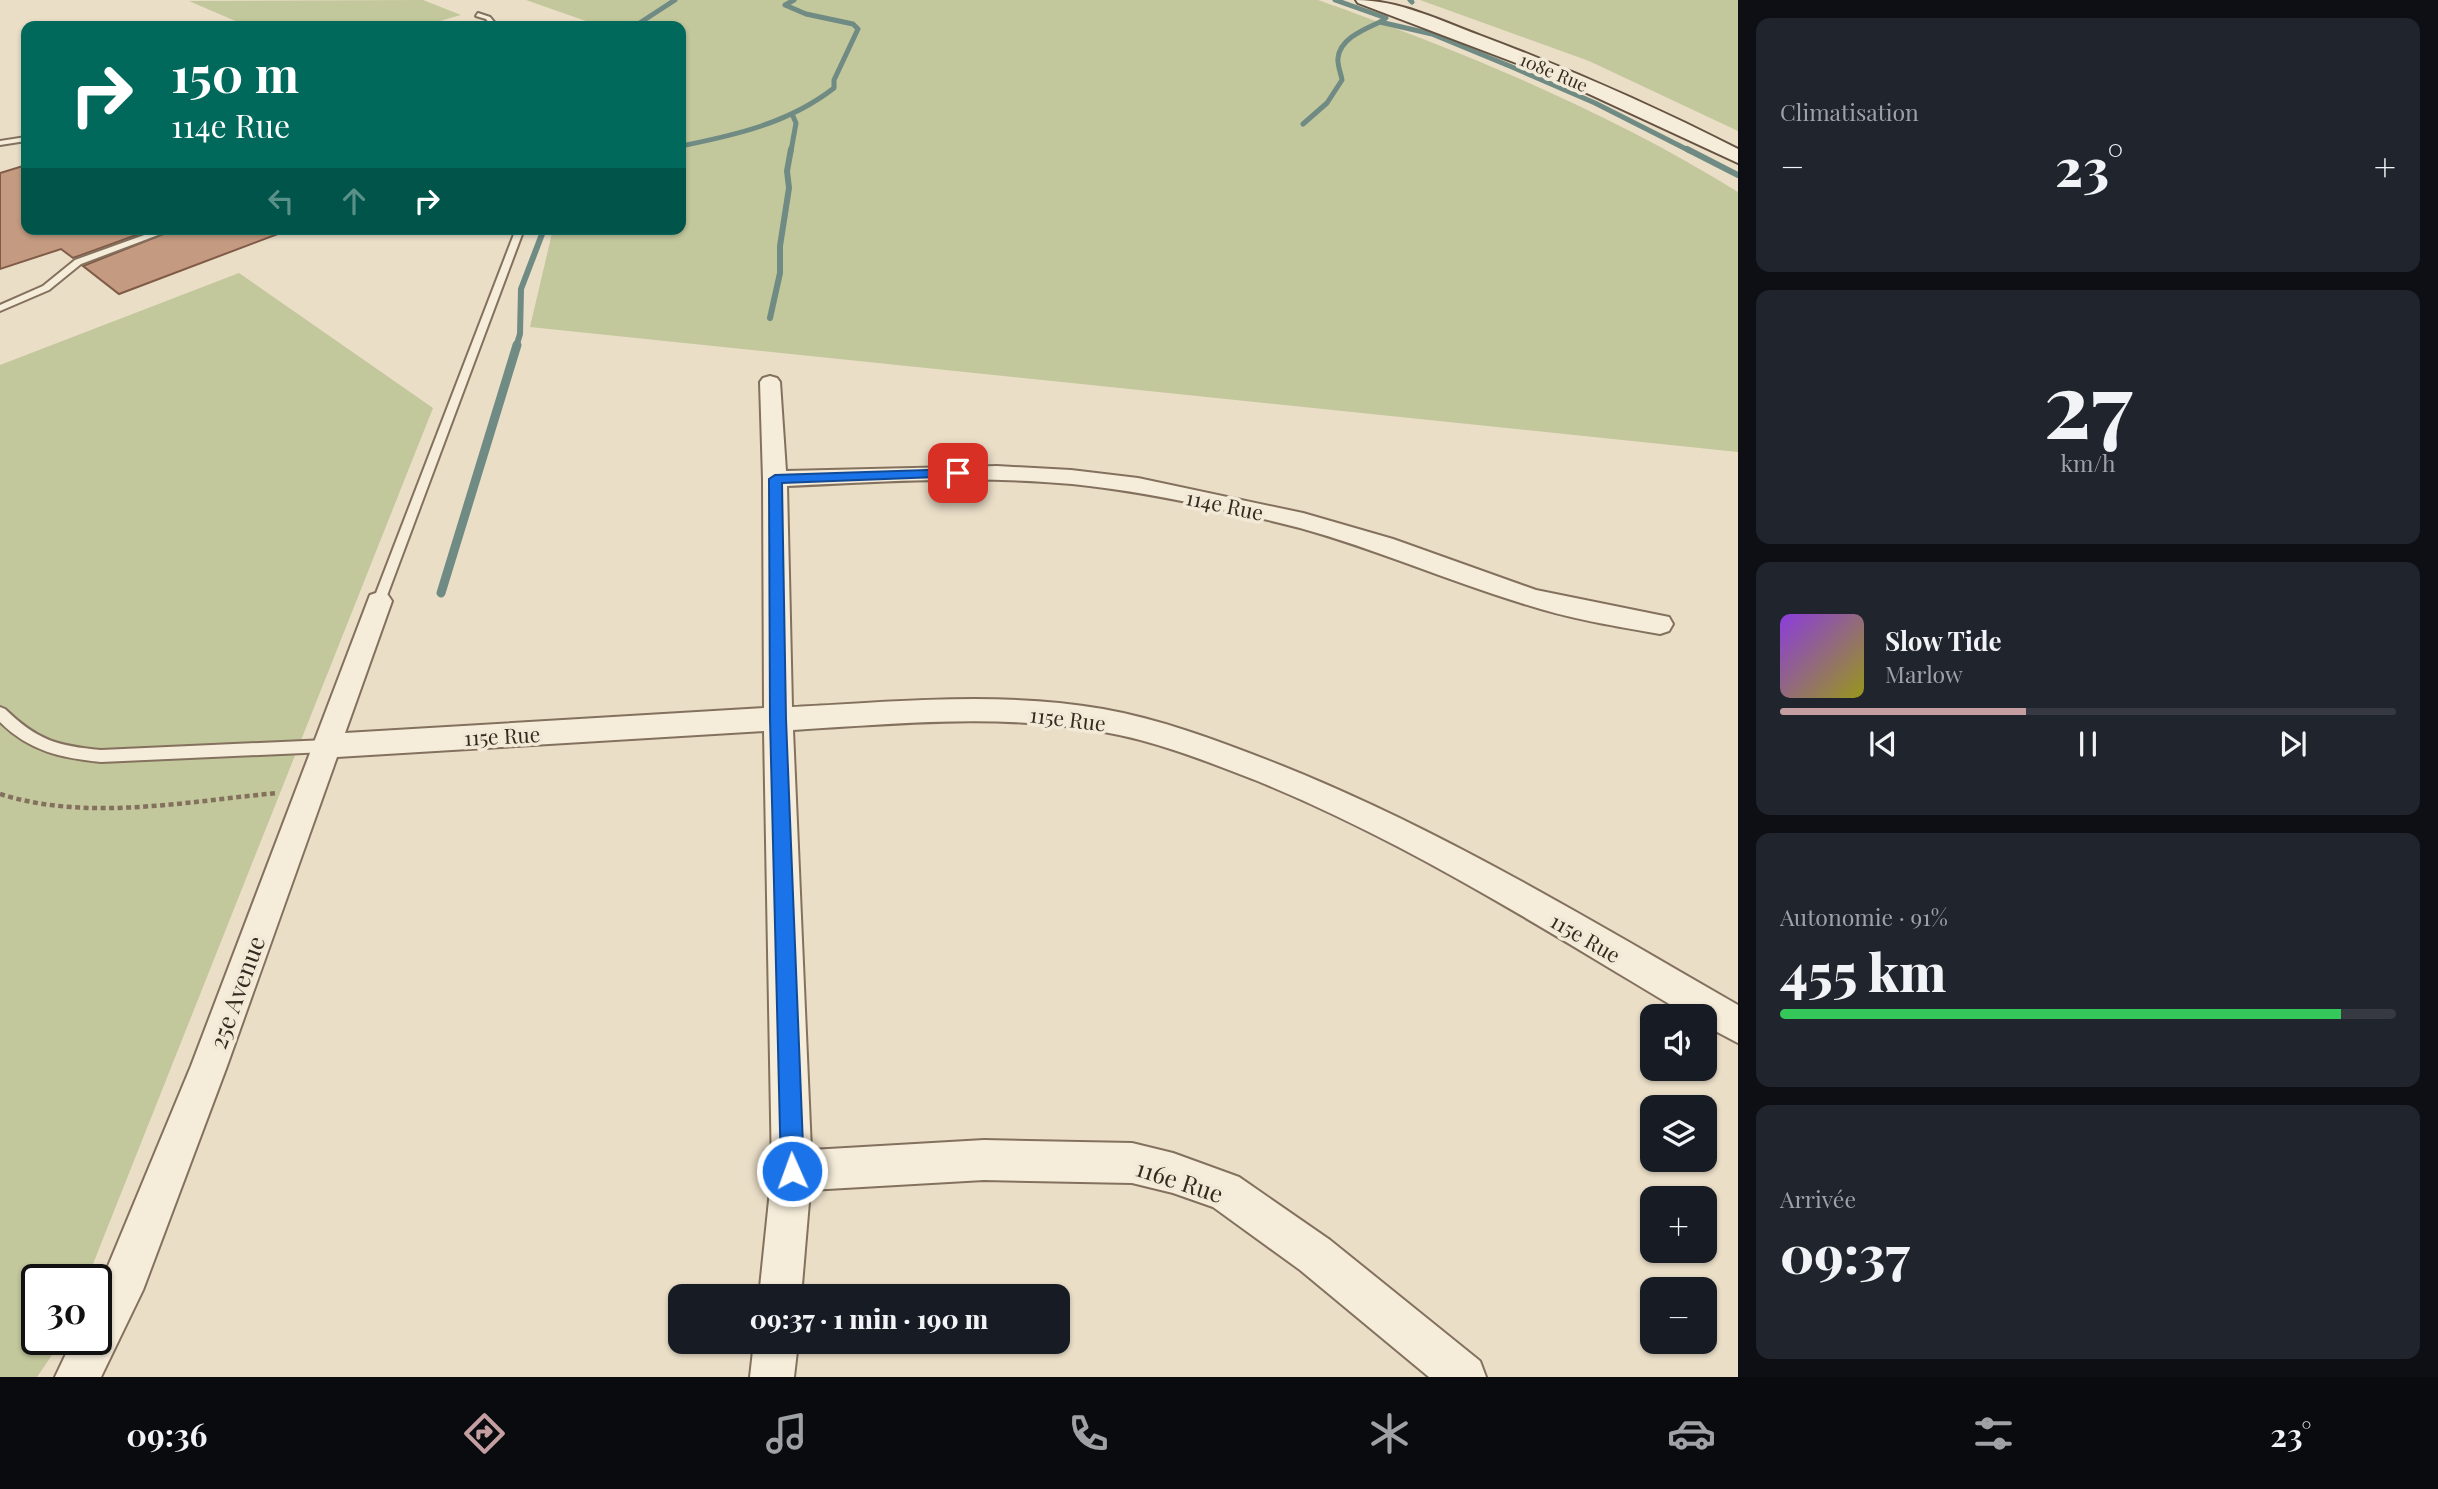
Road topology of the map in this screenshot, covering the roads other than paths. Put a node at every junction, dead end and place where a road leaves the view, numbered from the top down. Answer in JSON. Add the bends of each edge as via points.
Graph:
{"nodes":[{"id":1,"x":1364,"y":0,"type":"edge"},
{"id":2,"x":478,"y":15,"type":"dead end"},
{"id":3,"x":490,"y":21,"type":"edge"},
{"id":4,"x":21,"y":140,"type":"edge"},
{"id":5,"x":0,"y":143,"type":"edge"},
{"id":6,"x":1738,"y":158,"type":"edge"},
{"id":7,"x":153,"y":235,"type":"edge"},
{"id":8,"x":518,"y":235,"type":"edge"},
{"id":9,"x":0,"y":308,"type":"edge"},
{"id":10,"x":770,"y":382,"type":"dead end"},
{"id":11,"x":775,"y":479,"type":"junction"},
{"id":12,"x":379,"y":601,"type":"joint"},
{"id":13,"x":1660,"y":624,"type":"dead end"},
{"id":14,"x":0,"y":713,"type":"edge"},
{"id":15,"x":778,"y":719,"type":"junction"},
{"id":16,"x":326,"y":746,"type":"junction"},
{"id":17,"x":1738,"y":1025,"type":"edge"},
{"id":18,"x":792,"y":1171,"type":"junction"},
{"id":19,"x":781,"y":1284,"type":"edge"},
{"id":20,"x":775,"y":1354,"type":"edge"},
{"id":21,"x":76,"y":1377,"type":"edge"},
{"id":22,"x":772,"y":1377,"type":"edge"},
{"id":23,"x":1464,"y":1377,"type":"edge"}],
"edges":[{"from":1,"to":6,"type":"main road","name":"108e Rue","via":[[1547,69]]},
{"from":2,"to":3,"type":"lane"},
{"from":4,"to":5,"type":"lane"},
{"from":7,"to":9,"type":"lane","via":[[78,262],[46,288]]},
{"from":8,"to":12,"type":"lane"},
{"from":10,"to":11,"type":"street"},
{"from":11,"to":13,"type":"street","name":"114e Rue","via":[[982,473],[1070,477],[1144,487],[1338,530],[1530,597]]},
{"from":11,"to":15,"type":"street"},
{"from":12,"to":16,"type":"street","name":"25e Avenue"},
{"from":14,"to":16,"type":"lane","via":[[40,746],[70,753],[101,756]]},
{"from":15,"to":16,"type":"street","name":"115e Rue"},
{"from":15,"to":17,"type":"street","name":"115e Rue","via":[[992,710],[1080,717],[1144,729],[1222,753],[1336,800],[1462,865]]},
{"from":15,"to":18,"type":"street"},
{"from":16,"to":21,"type":"street","name":"25e Avenue","via":[[122,1290]]},
{"from":18,"to":19,"type":"street"},
{"from":18,"to":23,"type":"street","name":"116e Rue","via":[[984,1160],[1132,1163],[1173,1173],[1225,1191],[1315,1255]]},
{"from":20,"to":22,"type":"street"}]}
